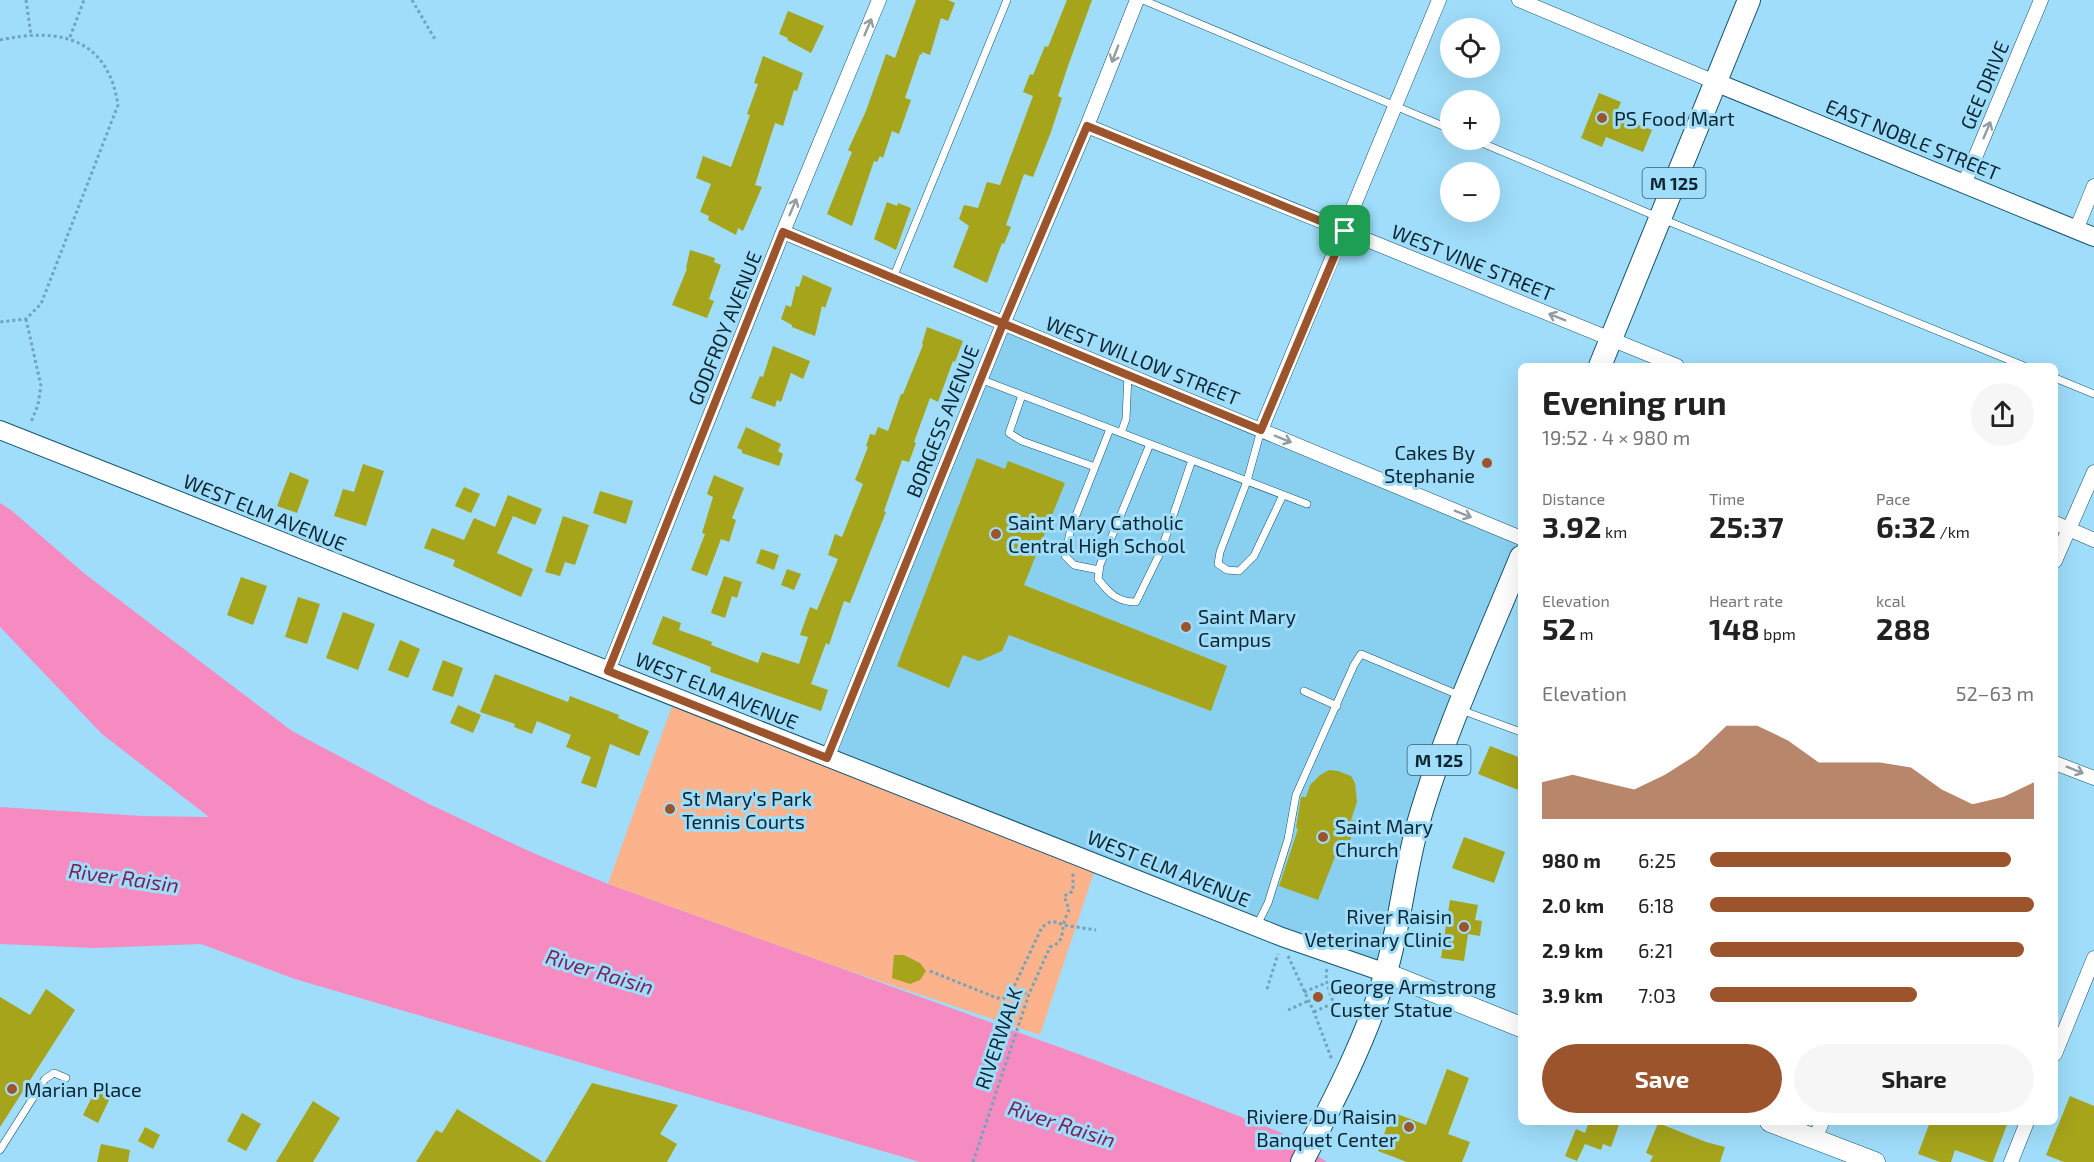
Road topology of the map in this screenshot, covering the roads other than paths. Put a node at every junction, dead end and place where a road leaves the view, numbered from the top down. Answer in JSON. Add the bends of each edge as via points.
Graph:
{"nodes":[{"id":1,"x":879,"y":0,"type":"edge"},
{"id":2,"x":1007,"y":0,"type":"edge"},
{"id":3,"x":1137,"y":0,"type":"edge"},
{"id":4,"x":1143,"y":0,"type":"edge"},
{"id":5,"x":1439,"y":0,"type":"edge"},
{"id":6,"x":1519,"y":0,"type":"edge"},
{"id":7,"x":1749,"y":0,"type":"edge"},
{"id":8,"x":2041,"y":0,"type":"edge"},
{"id":9,"x":1715,"y":82,"type":"junction"},
{"id":10,"x":1396,"y":106,"type":"junction"},
{"id":11,"x":1440,"y":125,"type":"edge"},
{"id":12,"x":1087,"y":126,"type":"junction"},
{"id":13,"x":1499,"y":150,"type":"edge"},
{"id":14,"x":1964,"y":184,"type":"junction"},
{"id":15,"x":2094,"y":186,"type":"edge"},
{"id":16,"x":1660,"y":218,"type":"junction"},
{"id":17,"x":2076,"y":230,"type":"junction"},
{"id":18,"x":1345,"y":231,"type":"junction"},
{"id":19,"x":783,"y":232,"type":"junction"},
{"id":20,"x":2094,"y":237,"type":"edge"},
{"id":21,"x":893,"y":278,"type":"junction"},
{"id":22,"x":1003,"y":324,"type":"junction"},
{"id":23,"x":1611,"y":339,"type":"junction"},
{"id":24,"x":1601,"y":363,"type":"edge"},
{"id":25,"x":1670,"y":363,"type":"edge"},
{"id":26,"x":2017,"y":363,"type":"edge"},
{"id":27,"x":1128,"y":375,"type":"junction"},
{"id":28,"x":980,"y":379,"type":"junction"},
{"id":29,"x":2058,"y":379,"type":"edge"},
{"id":30,"x":2094,"y":394,"type":"edge"},
{"id":31,"x":1022,"y":395,"type":"junction"},
{"id":32,"x":1110,"y":429,"type":"junction"},
{"id":33,"x":0,"y":430,"type":"edge"},
{"id":34,"x":1261,"y":430,"type":"junction"},
{"id":35,"x":1120,"y":433,"type":"junction"},
{"id":36,"x":1150,"y":444,"type":"junction"},
{"id":37,"x":1192,"y":460,"type":"junction"},
{"id":38,"x":1095,"y":467,"type":"junction"},
{"id":39,"x":2094,"y":472,"type":"edge"},
{"id":40,"x":1247,"y":481,"type":"junction"},
{"id":41,"x":1283,"y":495,"type":"junction"},
{"id":42,"x":1307,"y":504,"type":"dead end"},
{"id":43,"x":2062,"y":526,"type":"edge"},
{"id":44,"x":1518,"y":537,"type":"edge"},
{"id":45,"x":2094,"y":540,"type":"edge"},
{"id":46,"x":2058,"y":546,"type":"edge"},
{"id":47,"x":1518,"y":564,"type":"edge"},
{"id":48,"x":1099,"y":570,"type":"junction"},
{"id":49,"x":608,"y":671,"type":"junction"},
{"id":50,"x":1304,"y":692,"type":"dead end"},
{"id":51,"x":1461,"y":703,"type":"junction"},
{"id":52,"x":1337,"y":706,"type":"junction"},
{"id":53,"x":1518,"y":731,"type":"edge"},
{"id":54,"x":827,"y":758,"type":"junction"},
{"id":55,"x":2058,"y":764,"type":"edge"},
{"id":56,"x":2094,"y":778,"type":"edge"},
{"id":57,"x":1256,"y":927,"type":"junction"},
{"id":58,"x":2094,"y":958,"type":"edge"},
{"id":59,"x":1386,"y":973,"type":"junction"},
{"id":60,"x":1518,"y":1026,"type":"edge"},
{"id":61,"x":2058,"y":1047,"type":"edge"},
{"id":62,"x":66,"y":1078,"type":"dead end"},
{"id":63,"x":1786,"y":1125,"type":"edge"},
{"id":64,"x":2026,"y":1125,"type":"edge"},
{"id":65,"x":1819,"y":1131,"type":"edge"},
{"id":66,"x":0,"y":1150,"type":"edge"},
{"id":67,"x":1302,"y":1162,"type":"edge"},
{"id":68,"x":1875,"y":1162,"type":"edge"},
{"id":69,"x":2011,"y":1162,"type":"edge"}],
"edges":[{"from":19,"to":1,"type":"street","name":"GODFROY AVENUE","one_way":true},
{"from":2,"to":21,"type":"lane"},
{"from":3,"to":12,"type":"street","name":"BORGESS AVENUE","one_way":true},
{"from":4,"to":10,"type":"lane"},
{"from":5,"to":10,"type":"street"},
{"from":6,"to":9,"type":"street"},
{"from":7,"to":9,"type":"main road","number":"M 125"},
{"from":14,"to":8,"type":"street","name":"GEE DRIVE","one_way":true},
{"from":9,"to":14,"type":"street","name":"EAST NOBLE STREET"},
{"from":9,"to":16,"type":"main road","number":"M 125"},
{"from":10,"to":11,"type":"lane"},
{"from":10,"to":18,"type":"street"},
{"from":12,"to":18,"type":"street","name":"WEST VINE STREET"},
{"from":12,"to":22,"type":"street","name":"BORGESS AVENUE"},
{"from":13,"to":16,"type":"lane"},
{"from":14,"to":17,"type":"street","name":"EAST NOBLE STREET"},
{"from":15,"to":17,"type":"street"},
{"from":16,"to":23,"type":"main road","number":"M 125"},
{"from":16,"to":26,"type":"lane"},
{"from":17,"to":20,"type":"street","name":"EAST NOBLE STREET"},
{"from":23,"to":18,"type":"street","name":"WEST VINE STREET","one_way":true},
{"from":18,"to":34,"type":"street"},
{"from":19,"to":21,"type":"street","name":"WEST WILLOW STREET"},
{"from":19,"to":49,"type":"street","name":"GODFROY AVENUE"},
{"from":21,"to":22,"type":"street","name":"WEST WILLOW STREET"},
{"from":22,"to":27,"type":"street","name":"WEST WILLOW STREET"},
{"from":22,"to":28,"type":"street","name":"BORGESS AVENUE"},
{"from":23,"to":24,"type":"main road","number":"M 125"},
{"from":23,"to":25,"type":"street","name":"WEST VINE STREET"},
{"from":27,"to":34,"type":"street","name":"WEST WILLOW STREET"},
{"from":27,"to":35,"type":"lane","via":[[1126,420]]},
{"from":28,"to":31,"type":"lane"},
{"from":28,"to":54,"type":"street","name":"BORGESS AVENUE"},
{"from":29,"to":30,"type":"lane"},
{"from":31,"to":32,"type":"lane"},
{"from":31,"to":38,"type":"lane","via":[[1010,433]]},
{"from":32,"to":35,"type":"lane"},
{"from":32,"to":38,"type":"lane"},
{"from":33,"to":49,"type":"street","name":"WEST ELM AVENUE"},
{"from":34,"to":40,"type":"lane"},
{"from":34,"to":44,"type":"street","name":"WEST WILLOW STREET","one_way":true},
{"from":35,"to":36,"type":"lane"},
{"from":36,"to":37,"type":"lane"},
{"from":36,"to":48,"type":"lane"},
{"from":37,"to":40,"type":"lane"},
{"from":37,"to":48,"type":"lane","via":[[1161,551],[1136,602],[1122,602],[1111,594],[1098,579]]},
{"from":38,"to":48,"type":"lane","via":[[1071,528],[1065,556],[1074,565]]},
{"from":39,"to":43,"type":"street"},
{"from":40,"to":41,"type":"lane"},
{"from":40,"to":41,"type":"lane","via":[[1220,552],[1218,564],[1227,570],[1239,571],[1254,556]]},
{"from":41,"to":42,"type":"lane"},
{"from":43,"to":45,"type":"street"},
{"from":43,"to":46,"type":"street"},
{"from":47,"to":51,"type":"main road","number":"M 125"},
{"from":49,"to":54,"type":"street","name":"WEST ELM AVENUE"},
{"from":50,"to":52,"type":"lane"},
{"from":51,"to":52,"type":"lane","via":[[1361,654]]},
{"from":51,"to":53,"type":"lane"},
{"from":51,"to":59,"type":"main road","number":"M 125","via":[[1417,826]]},
{"from":52,"to":57,"type":"lane","via":[[1296,795],[1288,839],[1268,903]]},
{"from":54,"to":57,"type":"street","name":"WEST ELM AVENUE"},
{"from":55,"to":56,"type":"street","one_way":true},
{"from":57,"to":59,"type":"street","name":"WEST ELM AVENUE"},
{"from":58,"to":61,"type":"street"},
{"from":59,"to":60,"type":"main road"},
{"from":59,"to":67,"type":"main road","number":"M 125","via":[[1370,1018]]},
{"from":62,"to":66,"type":"lane","via":[[54,1073],[45,1078]]},
{"from":63,"to":65,"type":"main road"},
{"from":64,"to":69,"type":"street"},
{"from":65,"to":68,"type":"main road"}]}
